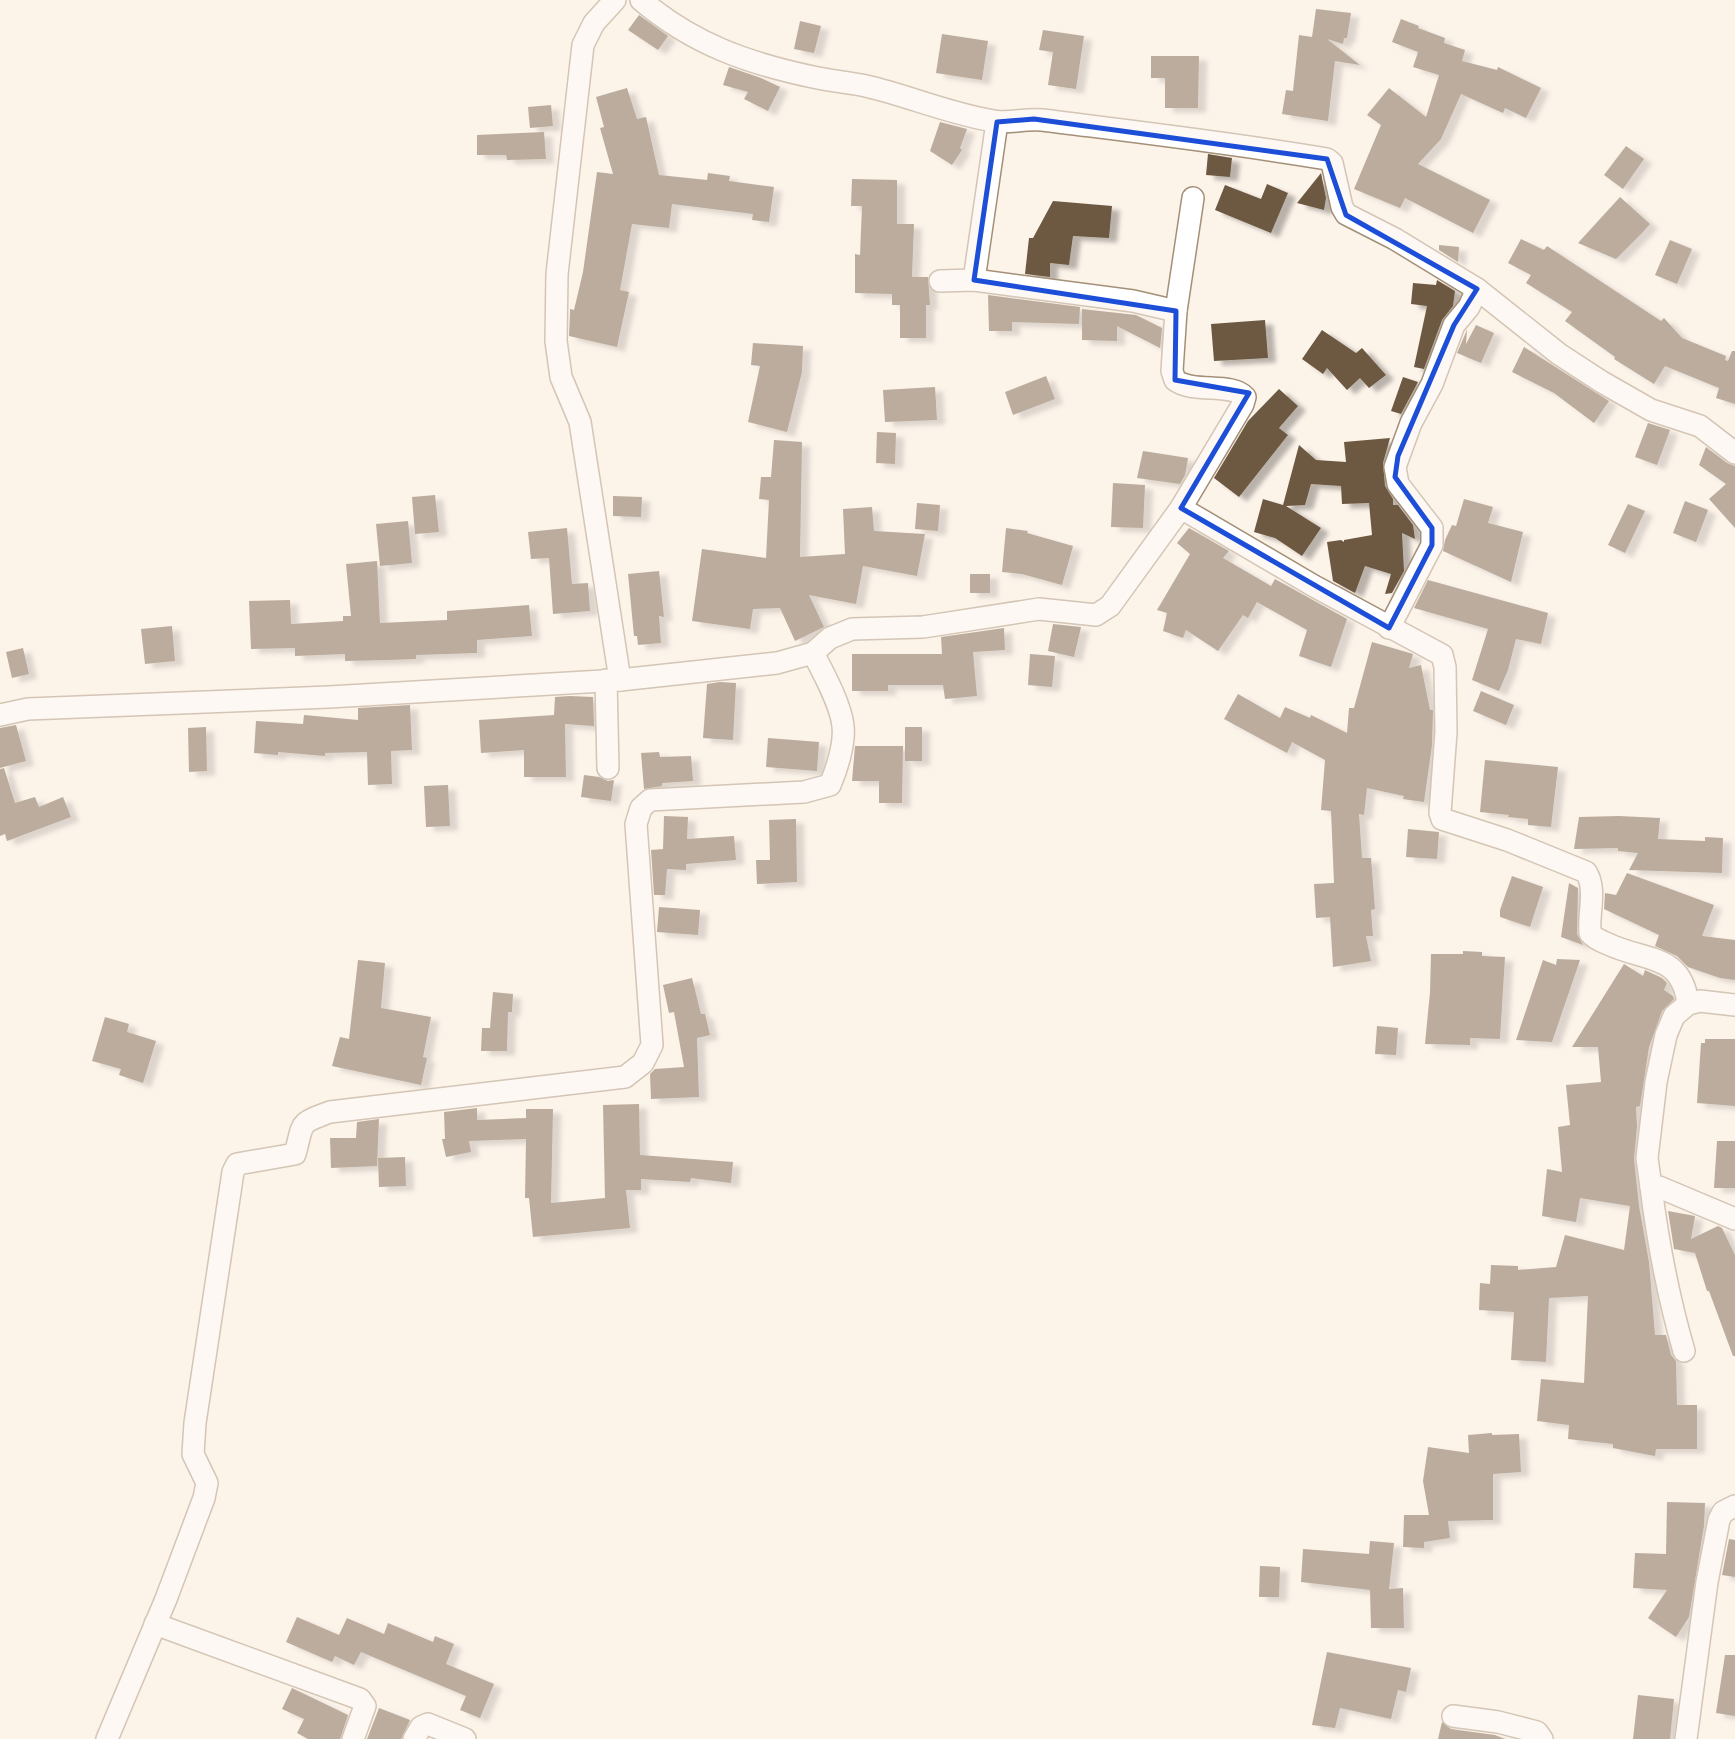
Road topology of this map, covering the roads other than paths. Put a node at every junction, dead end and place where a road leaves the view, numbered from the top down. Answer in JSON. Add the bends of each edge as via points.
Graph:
{"nodes":[{"id":1,"x":615,"y":0,"type":"edge"},
{"id":2,"x":640,"y":0,"type":"edge"},
{"id":3,"x":997,"y":122,"type":"junction"},
{"id":4,"x":1193,"y":198,"type":"dead end"},
{"id":5,"x":974,"y":280,"type":"junction"},
{"id":6,"x":940,"y":281,"type":"dead end"},
{"id":7,"x":1477,"y":289,"type":"junction"},
{"id":8,"x":1177,"y":311,"type":"junction"},
{"id":9,"x":1735,"y":453,"type":"edge"},
{"id":10,"x":1181,"y":508,"type":"junction"},
{"id":11,"x":1389,"y":628,"type":"junction"},
{"id":12,"x":813,"y":653,"type":"junction"},
{"id":13,"x":613,"y":680,"type":"junction"},
{"id":14,"x":0,"y":715,"type":"edge"},
{"id":15,"x":608,"y":768,"type":"dead end"},
{"id":16,"x":1688,"y":1004,"type":"junction"},
{"id":17,"x":1735,"y":1004,"type":"edge"},
{"id":18,"x":1651,"y":1187,"type":"junction"},
{"id":19,"x":1735,"y":1219,"type":"edge"},
{"id":20,"x":1684,"y":1351,"type":"dead end"},
{"id":21,"x":1735,"y":1506,"type":"edge"},
{"id":22,"x":155,"y":1624,"type":"junction"},
{"id":23,"x":1453,"y":1716,"type":"dead end"},
{"id":24,"x":107,"y":1739,"type":"edge"},
{"id":25,"x":353,"y":1739,"type":"edge"},
{"id":26,"x":414,"y":1739,"type":"edge"},
{"id":27,"x":465,"y":1739,"type":"edge"},
{"id":28,"x":1542,"y":1739,"type":"edge"},
{"id":29,"x":1686,"y":1739,"type":"edge"}],
"edges":[{"from":1,"to":13,"type":"street","via":[[594,23],[583,45],[557,274],[556,341],[561,377],[580,422]]},
{"from":2,"to":3,"type":"street","via":[[680,30],[747,61],[877,89]]},
{"from":3,"to":5,"type":"street"},
{"from":3,"to":7,"type":"street","via":[[1034,119],[1326,159],[1332,163],[1346,215]]},
{"from":4,"to":8,"type":"street"},
{"from":5,"to":6,"type":"street"},
{"from":5,"to":8,"type":"street"},
{"from":7,"to":9,"type":"street","via":[[1602,382],[1651,410],[1700,426]]},
{"from":7,"to":11,"type":"street","via":[[1454,325],[1395,467],[1398,484],[1427,519],[1433,537],[1431,551]]},
{"from":8,"to":10,"type":"street","via":[[1175,380],[1245,397]]},
{"from":10,"to":11,"type":"street"},
{"from":10,"to":12,"type":"street","via":[[1102,612],[1088,615],[1039,609],[923,627],[852,629],[830,638]]},
{"from":11,"to":16,"type":"street","via":[[1444,659],[1442,819],[1586,872],[1591,892],[1590,933],[1618,949],[1670,966],[1686,988]]},
{"from":12,"to":13,"type":"street","via":[[778,663]]},
{"from":12,"to":22,"type":"street","via":[[843,726],[838,767],[830,785],[804,792],[650,800],[642,808],[636,824],[652,1045],[643,1063],[625,1077],[330,1112],[305,1121],[295,1154],[237,1164],[195,1423],[193,1454],[207,1483]]},
{"from":13,"to":14,"type":"street","via":[[28,709]]},
{"from":13,"to":15,"type":"street"},
{"from":16,"to":17,"type":"street"},
{"from":16,"to":18,"type":"street","via":[[1674,1016],[1666,1035],[1656,1082],[1647,1158]]},
{"from":18,"to":19,"type":"street"},
{"from":18,"to":20,"type":"street","via":[[1670,1302]]},
{"from":21,"to":29,"type":"street","via":[[1719,1520]]},
{"from":22,"to":24,"type":"street"},
{"from":22,"to":25,"type":"street","via":[[360,1699],[364,1713]]},
{"from":23,"to":28,"type":"street","via":[[1498,1722],[1536,1732]]},
{"from":26,"to":27,"type":"street","via":[[428,1724]]}]}
